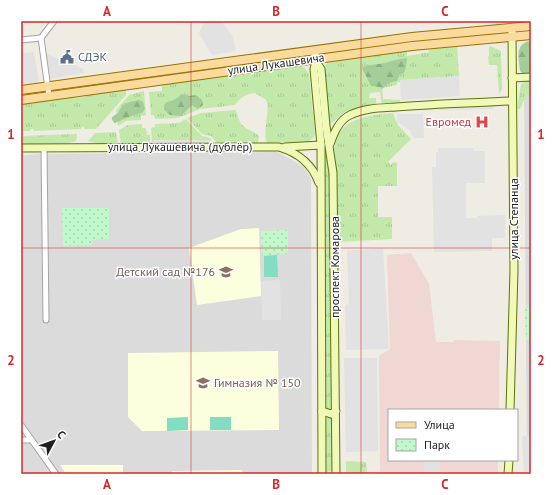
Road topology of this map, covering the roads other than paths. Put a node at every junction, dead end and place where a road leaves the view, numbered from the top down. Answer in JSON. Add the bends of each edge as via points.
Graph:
{"nodes":[{"id":1,"x":54,"y":21,"type":"edge"},
{"id":2,"x":531,"y":26,"type":"edge"},
{"id":3,"x":512,"y":27,"type":"junction"},
{"id":4,"x":531,"y":35,"type":"edge"},
{"id":5,"x":512,"y":36,"type":"junction"},
{"id":6,"x":41,"y":38,"type":"junction"},
{"id":7,"x":21,"y":40,"type":"edge"},
{"id":8,"x":314,"y":50,"type":"junction"},
{"id":9,"x":316,"y":60,"type":"junction"},
{"id":10,"x":531,"y":77,"type":"edge"},
{"id":11,"x":512,"y":78,"type":"junction"},
{"id":12,"x":47,"y":86,"type":"junction"},
{"id":13,"x":21,"y":90,"type":"edge"},
{"id":14,"x":49,"y":96,"type":"junction"},
{"id":15,"x":21,"y":100,"type":"edge"},
{"id":16,"x":512,"y":101,"type":"junction"},
{"id":17,"x":339,"y":125,"type":"junction"},
{"id":18,"x":326,"y":126,"type":"junction"},
{"id":19,"x":321,"y":145,"type":"junction"},
{"id":20,"x":329,"y":146,"type":"junction"},
{"id":21,"x":278,"y":147,"type":"junction"},
{"id":22,"x":21,"y":148,"type":"edge"},
{"id":23,"x":44,"y":148,"type":"junction"},
{"id":24,"x":320,"y":187,"type":"junction"},
{"id":25,"x":320,"y":203,"type":"junction"},
{"id":26,"x":334,"y":203,"type":"junction"},
{"id":27,"x":46,"y":320,"type":"dead end"},
{"id":28,"x":510,"y":409,"type":"edge"},
{"id":29,"x":322,"y":411,"type":"junction"},
{"id":30,"x":336,"y":411,"type":"junction"},
{"id":31,"x":21,"y":425,"type":"edge"},
{"id":32,"x":21,"y":440,"type":"edge"},
{"id":33,"x":32,"y":440,"type":"junction"},
{"id":34,"x":509,"y":461,"type":"edge"},
{"id":35,"x":56,"y":474,"type":"edge"},
{"id":36,"x":322,"y":474,"type":"edge"},
{"id":37,"x":326,"y":474,"type":"edge"},
{"id":38,"x":332,"y":474,"type":"edge"},
{"id":39,"x":336,"y":474,"type":"edge"},
{"id":40,"x":508,"y":474,"type":"edge"}],
"edges":[{"from":1,"to":6,"type":"street"},
{"from":2,"to":3,"type":"main road","name":"улица Лукашевича"},
{"from":3,"to":5,"type":"main road","name":"улица Степанца"},
{"from":3,"to":8,"type":"main road","name":"улица Лукашевича"},
{"from":4,"to":5,"type":"main road","name":"улица Лукашевича"},
{"from":5,"to":9,"type":"main road","name":"улица Лукашевича","via":[[412,46]]},
{"from":5,"to":11,"type":"main road","name":"улица Степанца"},
{"from":6,"to":7,"type":"street"},
{"from":6,"to":12,"type":"street"},
{"from":8,"to":9,"type":"main road","name":"проспект Комарова"},
{"from":8,"to":12,"type":"main road","name":"улица Лукашевича"},
{"from":9,"to":14,"type":"main road","name":"улица Лукашевича"},
{"from":9,"to":18,"type":"main road","name":"проспект Комарова","via":[[321,69]]},
{"from":9,"to":19,"type":"main road","name":"проспект Комарова","via":[[314,69]]},
{"from":10,"to":11,"type":"main road"},
{"from":11,"to":16,"type":"main road","name":"улица Степанца"},
{"from":12,"to":13,"type":"main road","name":"улица Лукашевича"},
{"from":12,"to":14,"type":"street"},
{"from":14,"to":15,"type":"main road","name":"улица Лукашевича"},
{"from":16,"to":17,"type":"main road","via":[[374,109],[350,115]]},
{"from":16,"to":28,"type":"main road","name":"улица Степанца","via":[[514,270]]},
{"from":17,"to":18,"type":"main road","via":[[333,128]]},
{"from":17,"to":20,"type":"main road"},
{"from":18,"to":20,"type":"main road","name":"проспект Комарова"},
{"from":19,"to":21,"type":"main road"},
{"from":19,"to":24,"type":"main road","name":"проспект Комарова"},
{"from":20,"to":26,"type":"main road","name":"проспект Комарова"},
{"from":21,"to":23,"type":"main road","name":"улица Лукашевича (дублёр)"},
{"from":21,"to":24,"type":"main road","name":"улица Лукашевича (дублёр)","via":[[301,156],[310,165]]},
{"from":22,"to":23,"type":"main road","name":"улица Лукашевича (дублёр)"},
{"from":23,"to":27,"type":"street"},
{"from":24,"to":25,"type":"main road","name":"проспект Комарова"},
{"from":25,"to":26,"type":"main road","via":[[329,199]]},
{"from":25,"to":29,"type":"main road","name":"проспект Комарова"},
{"from":26,"to":30,"type":"main road","name":"проспект Комарова"},
{"from":29,"to":30,"type":"main road","via":[[328,414]]},
{"from":29,"to":36,"type":"main road","name":"проспект Комарова"},
{"from":30,"to":39,"type":"main road","name":"проспект Комарова"},
{"from":31,"to":33,"type":"street"},
{"from":32,"to":33,"type":"street"},
{"from":33,"to":35,"type":"street"},
{"from":34,"to":40,"type":"main road"},
{"from":37,"to":38,"type":"main road"}]}
